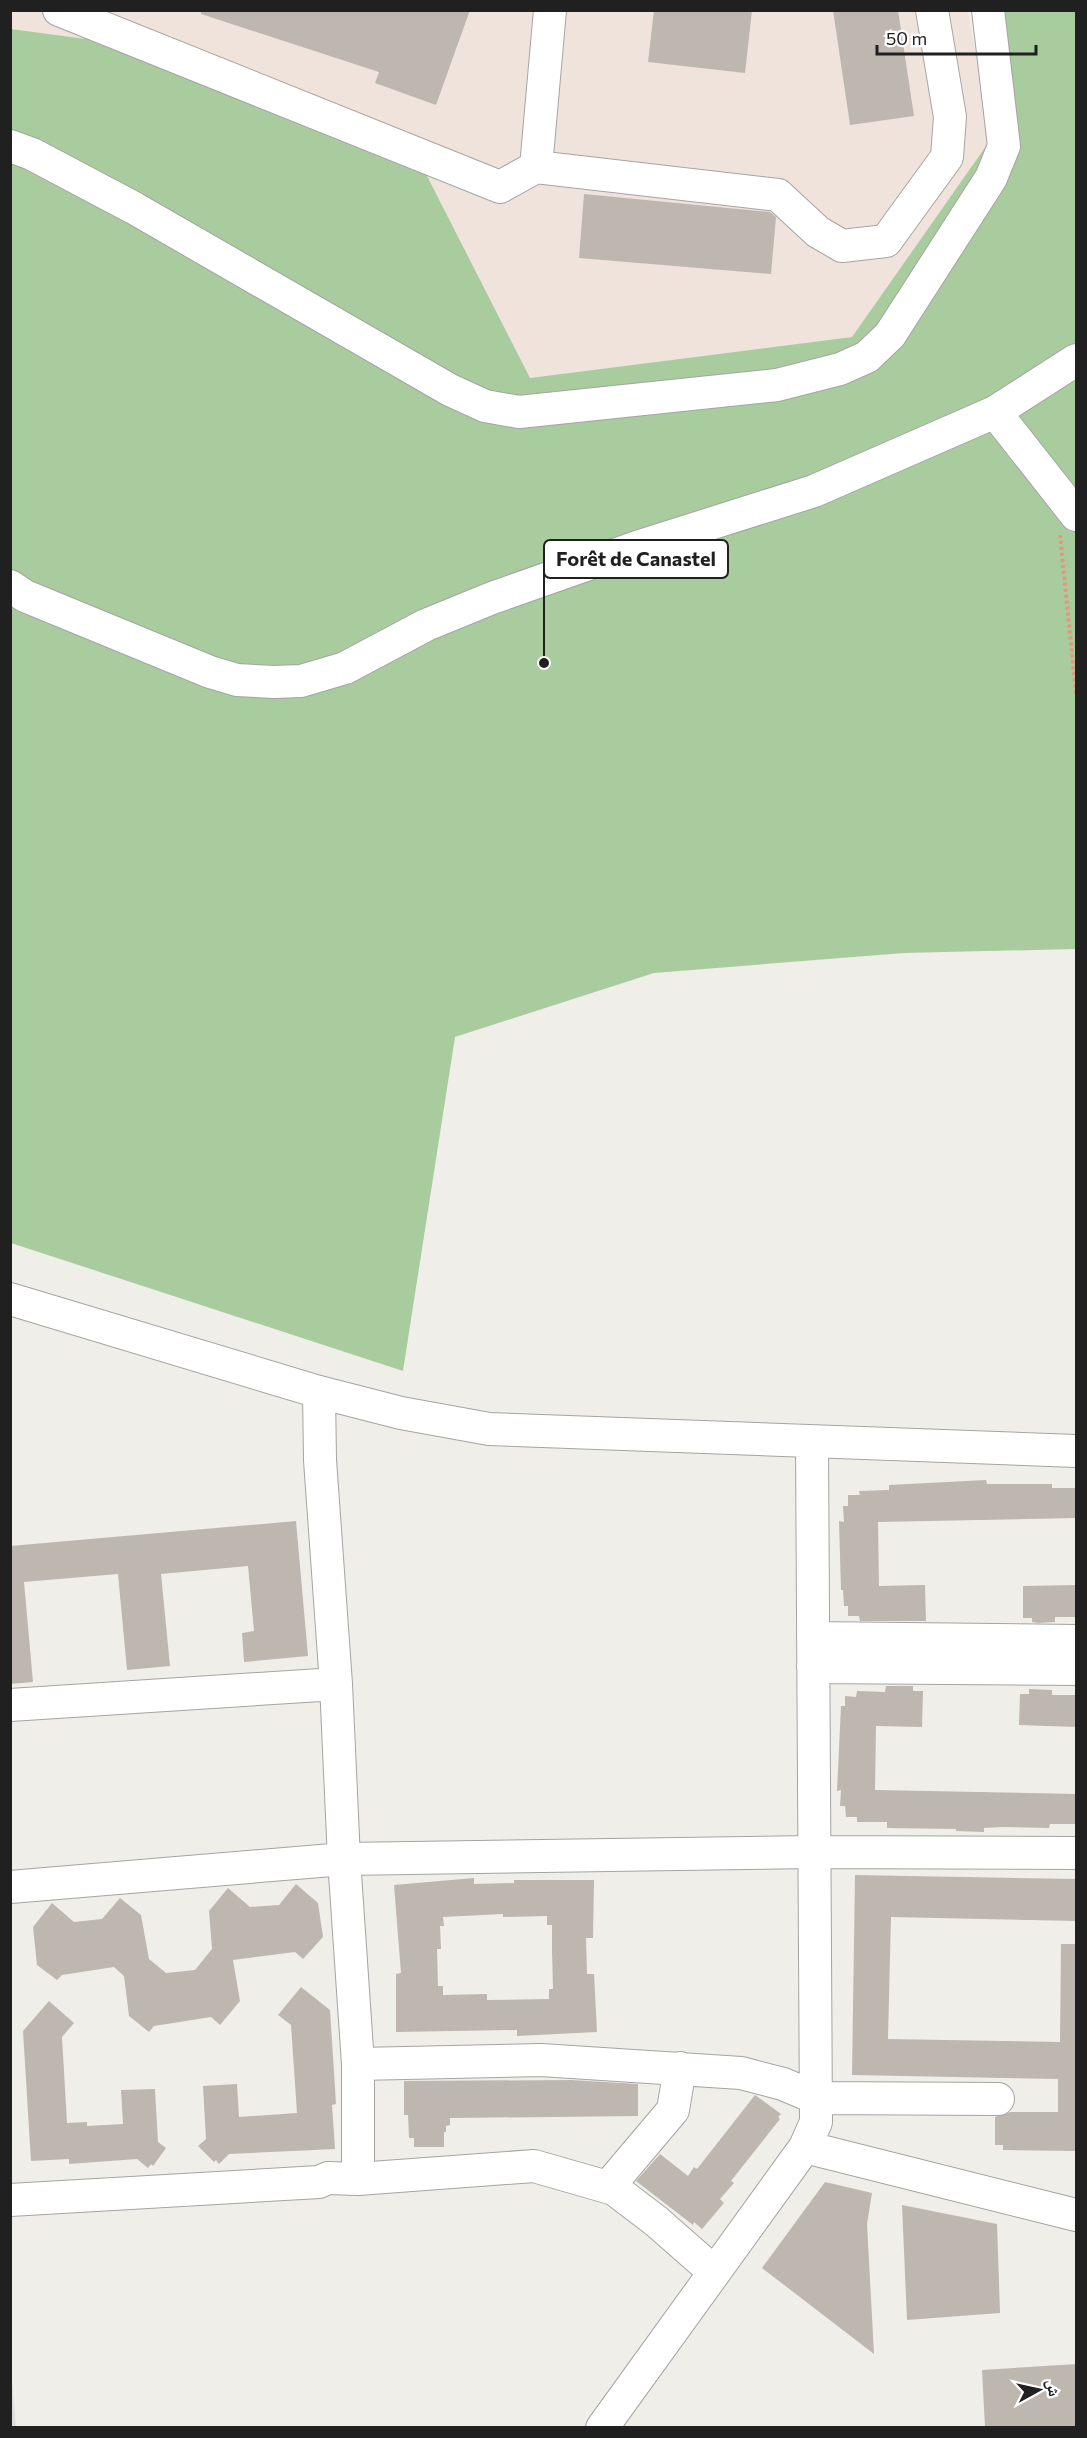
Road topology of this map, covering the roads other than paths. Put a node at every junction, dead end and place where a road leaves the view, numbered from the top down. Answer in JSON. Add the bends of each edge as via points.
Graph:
{"nodes":[{"id":1,"x":59,"y":10,"type":"edge"},
{"id":2,"x":550,"y":10,"type":"edge"},
{"id":3,"x":932,"y":10,"type":"edge"},
{"id":4,"x":988,"y":10,"type":"edge"},
{"id":5,"x":10,"y":146,"type":"edge"},
{"id":6,"x":536,"y":167,"type":"junction"},
{"id":7,"x":1077,"y":360,"type":"edge"},
{"id":8,"x":994,"y":412,"type":"junction"},
{"id":9,"x":1068,"y":524,"type":"edge"},
{"id":10,"x":10,"y":586,"type":"edge"},
{"id":11,"x":10,"y":1299,"type":"edge"},
{"id":12,"x":319,"y":1392,"type":"junction"},
{"id":13,"x":813,"y":1443,"type":"junction"},
{"id":14,"x":1077,"y":1451,"type":"edge"},
{"id":15,"x":1077,"y":1641,"type":"edge"},
{"id":16,"x":813,"y":1653,"type":"junction"},
{"id":17,"x":932,"y":1654,"type":"junction"},
{"id":18,"x":1077,"y":1669,"type":"edge"},
{"id":19,"x":336,"y":1684,"type":"junction"},
{"id":20,"x":10,"y":1705,"type":"edge"},
{"id":21,"x":813,"y":1852,"type":"junction"},
{"id":22,"x":1077,"y":1853,"type":"edge"},
{"id":23,"x":344,"y":1859,"type":"junction"},
{"id":24,"x":10,"y":1887,"type":"edge"},
{"id":25,"x":358,"y":2064,"type":"junction"},
{"id":26,"x":680,"y":2068,"type":"junction"},
{"id":27,"x":816,"y":2098,"type":"junction"},
{"id":28,"x":998,"y":2098,"type":"dead end"},
{"id":29,"x":805,"y":2147,"type":"junction"},
{"id":30,"x":358,"y":2179,"type":"junction"},
{"id":31,"x":608,"y":2187,"type":"junction"},
{"id":32,"x":10,"y":2200,"type":"edge"},
{"id":33,"x":1077,"y":2215,"type":"edge"},
{"id":34,"x":713,"y":2271,"type":"junction"},
{"id":35,"x":602,"y":2427,"type":"edge"}],
"edges":[{"from":1,"to":6,"type":"street","via":[[500,186]]},
{"from":2,"to":6,"type":"street"},
{"from":3,"to":6,"type":"street","via":[[950,117],[947,157],[886,241],[842,246],[818,232],[778,195]]},
{"from":4,"to":5,"type":"street","via":[[1004,146],[991,178],[890,335],[867,357],[840,369],[777,385],[519,412],[485,406],[450,390],[135,208]]},
{"from":7,"to":8,"type":"street"},
{"from":8,"to":9,"type":"street"},
{"from":8,"to":10,"type":"street","via":[[814,491],[492,598],[426,626],[345,668],[301,681],[237,680],[210,672],[25,596]]},
{"from":11,"to":12,"type":"street"},
{"from":12,"to":13,"type":"street","via":[[401,1413],[489,1429]]},
{"from":12,"to":19,"type":"street"},
{"from":13,"to":14,"type":"street"},
{"from":13,"to":16,"type":"street"},
{"from":15,"to":17,"type":"street"},
{"from":16,"to":17,"type":"street"},
{"from":16,"to":21,"type":"street"},
{"from":17,"to":18,"type":"street"},
{"from":19,"to":20,"type":"street"},
{"from":19,"to":23,"type":"street"},
{"from":21,"to":22,"type":"street"},
{"from":21,"to":23,"type":"street"},
{"from":21,"to":27,"type":"street"},
{"from":23,"to":24,"type":"street"},
{"from":23,"to":25,"type":"street"},
{"from":25,"to":26,"type":"street","via":[[541,2060]]},
{"from":25,"to":30,"type":"street"},
{"from":26,"to":27,"type":"street","via":[[741,2073]]},
{"from":26,"to":31,"type":"street","via":[[673,2109]]},
{"from":27,"to":28,"type":"street"},
{"from":27,"to":29,"type":"street","via":[[816,2122]]},
{"from":29,"to":33,"type":"street"},
{"from":29,"to":34,"type":"street"},
{"from":30,"to":31,"type":"street","via":[[534,2166]]},
{"from":30,"to":32,"type":"street"},
{"from":31,"to":34,"type":"street","via":[[656,2221]]},
{"from":34,"to":35,"type":"street"}]}
